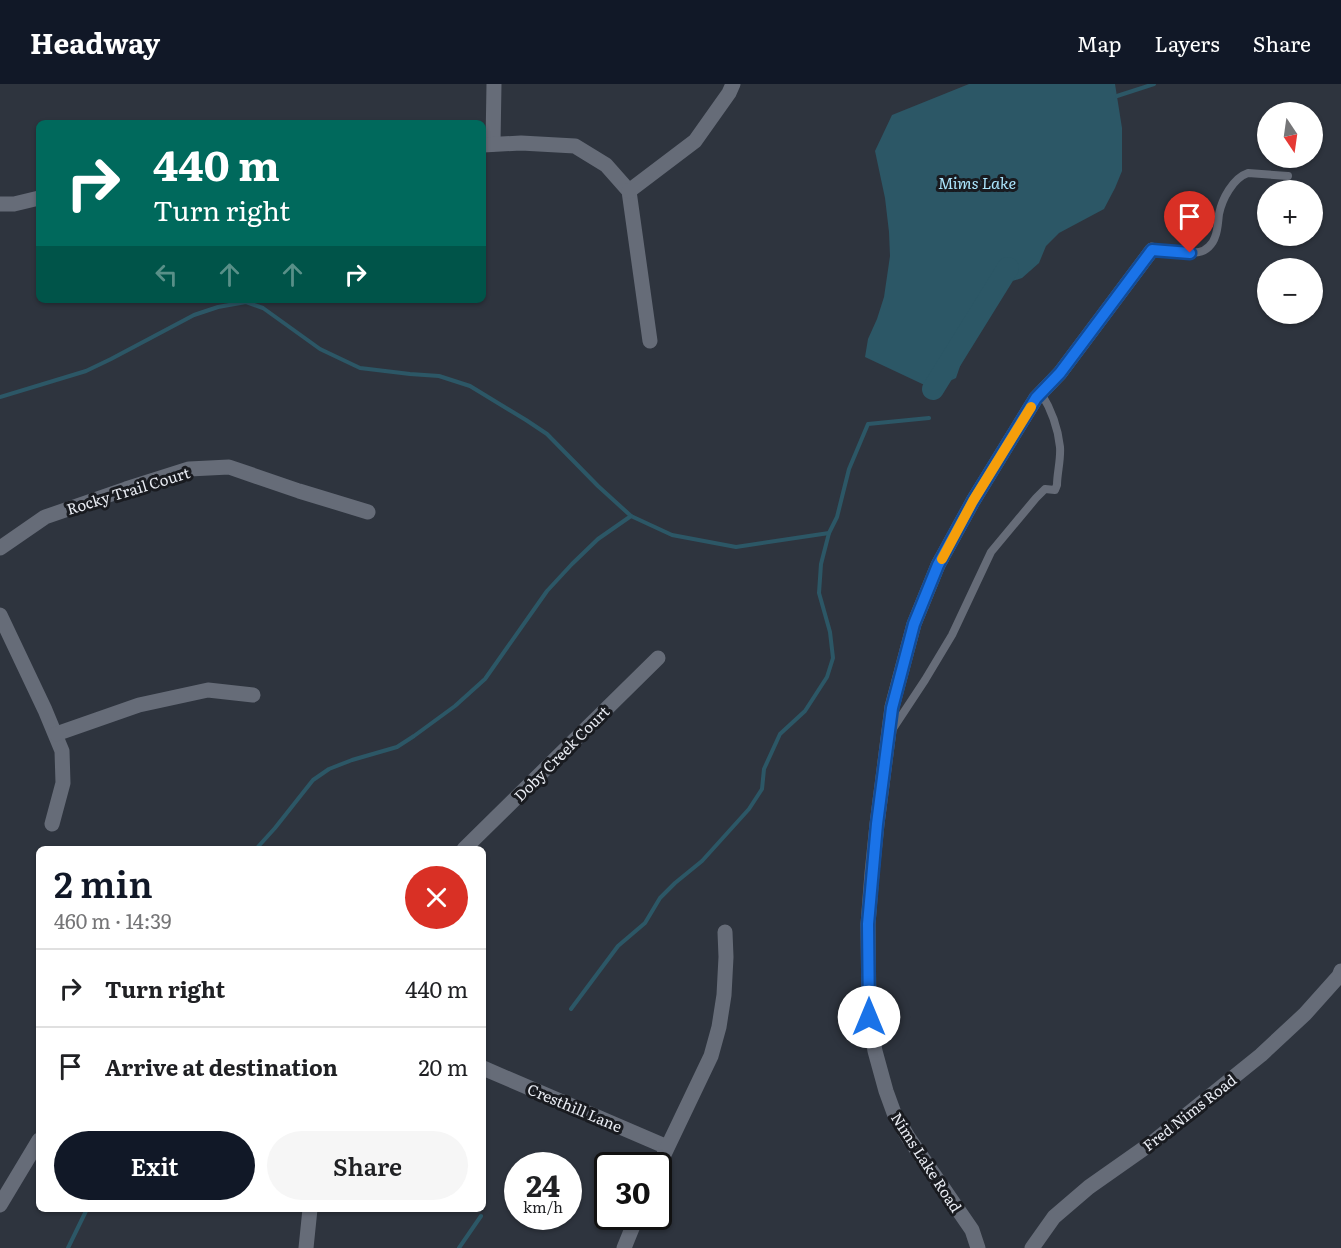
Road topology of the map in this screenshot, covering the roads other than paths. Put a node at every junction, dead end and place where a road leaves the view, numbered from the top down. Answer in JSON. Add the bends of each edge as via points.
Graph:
{"nodes":[{"id":1,"x":494,"y":84,"type":"edge"},
{"id":2,"x":733,"y":84,"type":"edge"},
{"id":3,"x":488,"y":144,"type":"edge"},
{"id":4,"x":1288,"y":176,"type":"dead end"},
{"id":5,"x":629,"y":191,"type":"junction"},
{"id":6,"x":36,"y":199,"type":"edge"},
{"id":7,"x":0,"y":204,"type":"edge"},
{"id":8,"x":1152,"y":250,"type":"joint"},
{"id":9,"x":650,"y":341,"type":"dead end"},
{"id":10,"x":1041,"y":393,"type":"junction"},
{"id":11,"x":368,"y":512,"type":"dead end"},
{"id":12,"x":0,"y":548,"type":"edge"},
{"id":13,"x":0,"y":615,"type":"edge"},
{"id":14,"x":658,"y":658,"type":"dead end"},
{"id":15,"x":253,"y":695,"type":"dead end"},
{"id":16,"x":56,"y":734,"type":"junction"},
{"id":17,"x":889,"y":735,"type":"junction"},
{"id":18,"x":52,"y":824,"type":"dead end"},
{"id":19,"x":467,"y":846,"type":"edge"},
{"id":20,"x":725,"y":932,"type":"dead end"},
{"id":21,"x":1341,"y":971,"type":"edge"},
{"id":22,"x":486,"y":1069,"type":"edge"},
{"id":23,"x":36,"y":1145,"type":"edge"},
{"id":24,"x":667,"y":1147,"type":"junction"},
{"id":25,"x":665,"y":1152,"type":"edge"},
{"id":26,"x":0,"y":1205,"type":"edge"},
{"id":27,"x":310,"y":1212,"type":"edge"},
{"id":28,"x":631,"y":1230,"type":"edge"},
{"id":29,"x":306,"y":1248,"type":"edge"},
{"id":30,"x":624,"y":1248,"type":"edge"},
{"id":31,"x":978,"y":1248,"type":"edge"},
{"id":32,"x":1032,"y":1248,"type":"edge"}],
"edges":[{"from":1,"to":3,"type":"street"},
{"from":2,"to":5,"type":"street","via":[[695,141]]},
{"from":3,"to":5,"type":"street","via":[[575,146],[606,165]]},
{"from":4,"to":8,"type":"lane","via":[[1242,175],[1227,194],[1215,238],[1206,250]]},
{"from":5,"to":9,"type":"street"},
{"from":6,"to":7,"type":"street"},
{"from":8,"to":10,"type":"street","name":"Nims Lake Road"},
{"from":10,"to":17,"type":"street","name":"Nims Lake Road","via":[[1000,455],[938,565],[914,624],[892,708]]},
{"from":10,"to":17,"type":"lane","via":[[1048,404],[1060,448],[1055,490],[1045,489],[991,552],[952,635]]},
{"from":11,"to":12,"type":"street","name":"Rocky Trail Court","via":[[229,467],[189,469],[45,517]]},
{"from":13,"to":16,"type":"street"},
{"from":14,"to":19,"type":"street","name":"Doby Creek Court"},
{"from":15,"to":16,"type":"street","via":[[208,690],[139,705]]},
{"from":16,"to":18,"type":"street","via":[[62,751],[63,783]]},
{"from":17,"to":31,"type":"street","name":"Nims Lake Road","via":[[868,924],[869,1017],[894,1113],[972,1230]]},
{"from":20,"to":24,"type":"street","via":[[719,1027],[711,1056]]},
{"from":21,"to":32,"type":"street","name":"Fred Nims Road","via":[[1305,1014],[1261,1055],[1153,1142],[1089,1187],[1054,1217]]},
{"from":22,"to":24,"type":"street","name":"Cresthill Lane"},
{"from":23,"to":26,"type":"street"},
{"from":24,"to":25,"type":"street"},
{"from":27,"to":29,"type":"street"},
{"from":28,"to":30,"type":"street"}]}
